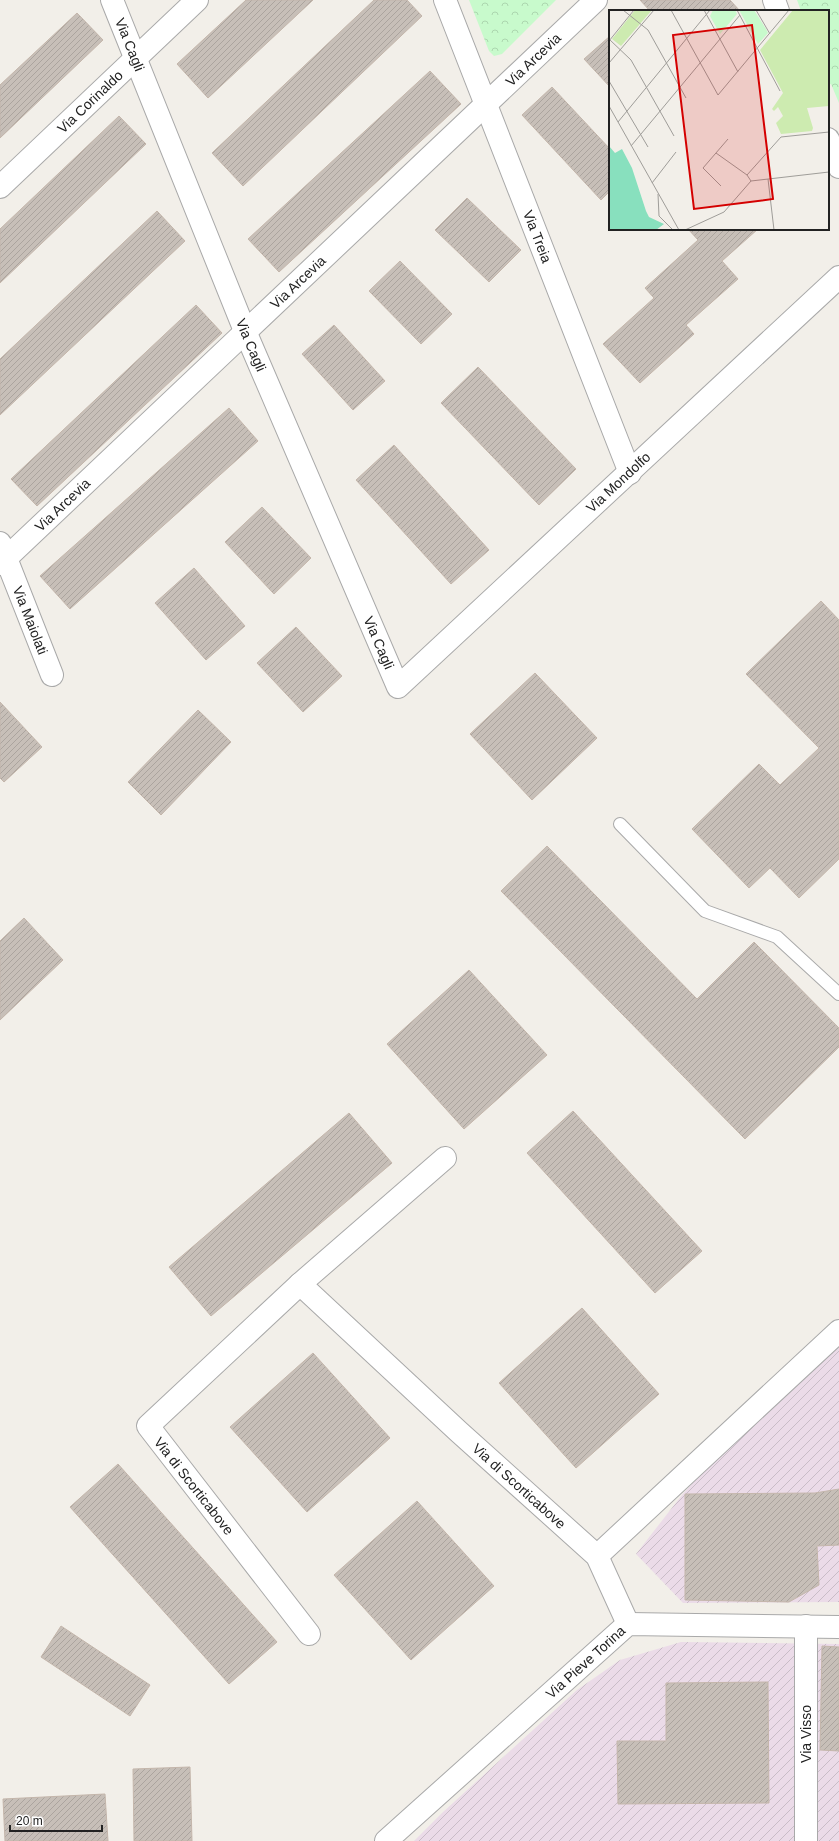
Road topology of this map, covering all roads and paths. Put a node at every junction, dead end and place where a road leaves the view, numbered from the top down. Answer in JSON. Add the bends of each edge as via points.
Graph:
{"nodes":[{"id":1,"x":112,"y":0,"type":"edge"},
{"id":2,"x":197,"y":0,"type":"edge"},
{"id":3,"x":445,"y":0,"type":"edge"},
{"id":4,"x":596,"y":0,"type":"edge"},
{"id":5,"x":774,"y":0,"type":"edge"},
{"id":6,"x":778,"y":10,"type":"edge"},
{"id":7,"x":135,"y":59,"type":"junction"},
{"id":8,"x":486,"y":103,"type":"junction"},
{"id":9,"x":829,"y":142,"type":"edge"},
{"id":10,"x":839,"y":167,"type":"edge"},
{"id":11,"x":0,"y":187,"type":"edge"},
{"id":12,"x":839,"y":277,"type":"edge"},
{"id":13,"x":245,"y":331,"type":"junction"},
{"id":14,"x":630,"y":473,"type":"junction"},
{"id":15,"x":2,"y":555,"type":"edge"},
{"id":16,"x":52,"y":675,"type":"dead end"},
{"id":17,"x":398,"y":687,"type":"joint"},
{"id":18,"x":620,"y":824,"type":"dead end"},
{"id":19,"x":839,"y":994,"type":"edge"},
{"id":20,"x":445,"y":1158,"type":"dead end"},
{"id":21,"x":300,"y":1284,"type":"junction"},
{"id":22,"x":839,"y":1331,"type":"edge"},
{"id":23,"x":597,"y":1556,"type":"junction"},
{"id":24,"x":628,"y":1624,"type":"junction"},
{"id":25,"x":806,"y":1626,"type":"junction"},
{"id":26,"x":839,"y":1627,"type":"edge"},
{"id":27,"x":309,"y":1634,"type":"dead end"},
{"id":28,"x":386,"y":1841,"type":"edge"},
{"id":29,"x":806,"y":1841,"type":"edge"}],
"edges":[{"from":1,"to":7,"type":"street","name":"Via Cagli"},
{"from":2,"to":7,"type":"street","name":"Via Corinaldo"},
{"from":3,"to":8,"type":"street","name":"Via Treia"},
{"from":4,"to":8,"type":"street","name":"Via Arcevia"},
{"from":5,"to":6,"type":"street"},
{"from":7,"to":11,"type":"street","name":"Via Corinaldo"},
{"from":7,"to":13,"type":"street","name":"Via Cagli"},
{"from":8,"to":13,"type":"street","name":"Via Arcevia"},
{"from":8,"to":14,"type":"street","name":"Via Treia"},
{"from":9,"to":10,"type":"street"},
{"from":12,"to":14,"type":"street","name":"Via Mondolfo"},
{"from":13,"to":15,"type":"street","name":"Via Arcevia"},
{"from":13,"to":17,"type":"street","name":"Via Cagli"},
{"from":14,"to":17,"type":"street","name":"Via Mondolfo"},
{"from":15,"to":16,"type":"street","name":"Via Maiolati"},
{"from":18,"to":19,"type":"lane","via":[[705,911],[778,937]]},
{"from":20,"to":21,"type":"street","name":"Via di Scorticabove"},
{"from":21,"to":23,"type":"street","name":"Via di Scorticabove"},
{"from":21,"to":27,"type":"street","name":"Via di Scorticabove","via":[[148,1426]]},
{"from":22,"to":23,"type":"street"},
{"from":23,"to":24,"type":"street","name":"Via di Scorticabove"},
{"from":24,"to":25,"type":"street","name":"Via Pieve Torina"},
{"from":24,"to":28,"type":"street","name":"Via Pieve Torina"},
{"from":25,"to":26,"type":"street","name":"Via Pieve Torina"},
{"from":25,"to":29,"type":"street","name":"Via Visso"}]}
